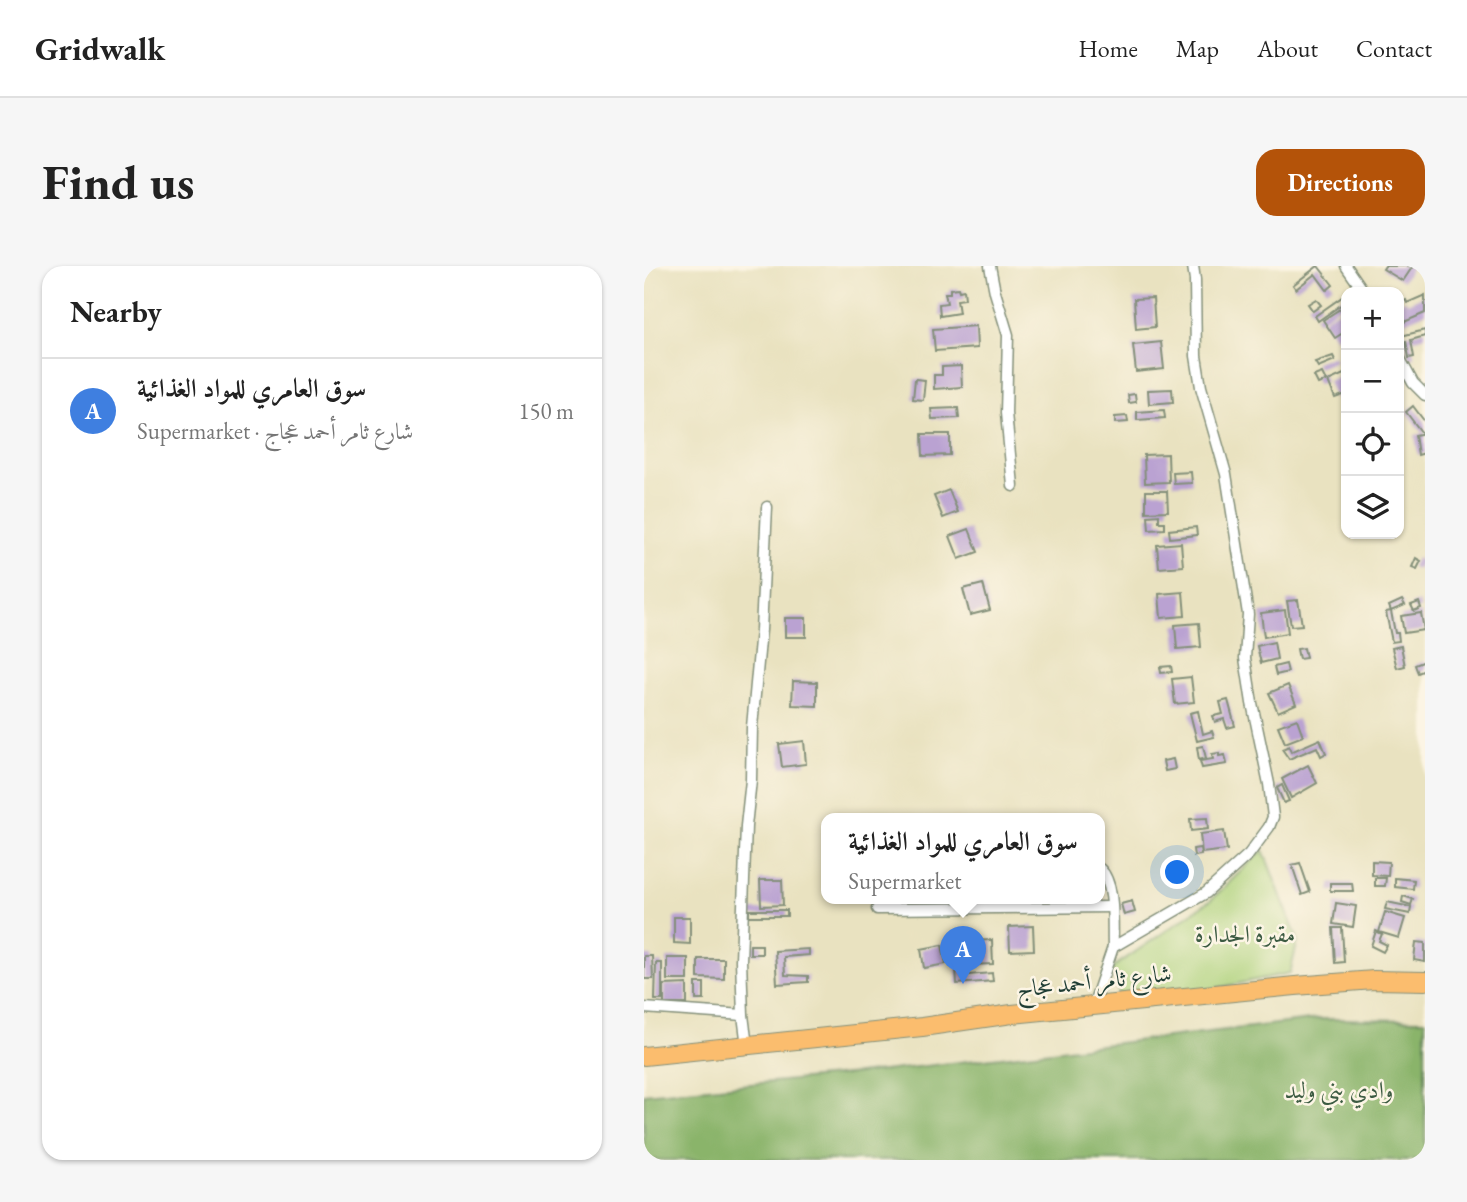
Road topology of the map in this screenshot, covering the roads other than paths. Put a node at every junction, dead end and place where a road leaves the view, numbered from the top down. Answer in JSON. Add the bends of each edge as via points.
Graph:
{"nodes":[{"id":1,"x":990,"y":266,"type":"edge"},
{"id":2,"x":1193,"y":266,"type":"edge"},
{"id":3,"x":1346,"y":266,"type":"edge"},
{"id":4,"x":1361,"y":287,"type":"edge"},
{"id":5,"x":1404,"y":366,"type":"edge"},
{"id":6,"x":1425,"y":395,"type":"edge"},
{"id":7,"x":1013,"y":486,"type":"dead end"},
{"id":8,"x":767,"y":507,"type":"dead end"},
{"id":9,"x":1105,"y":874,"type":"edge"},
{"id":10,"x":1112,"y":906,"type":"junction"},
{"id":11,"x":877,"y":909,"type":"dead end"},
{"id":12,"x":1113,"y":947,"type":"junction"},
{"id":13,"x":1425,"y":981,"type":"edge"},
{"id":14,"x":1093,"y":1006,"type":"junction"},
{"id":15,"x":644,"y":1008,"type":"edge"},
{"id":16,"x":743,"y":1016,"type":"junction"},
{"id":17,"x":747,"y":1046,"type":"junction"},
{"id":18,"x":644,"y":1056,"type":"edge"}],
"edges":[{"from":1,"to":7,"type":"street","via":[[1009,344],[1006,413]]},
{"from":2,"to":12,"type":"street","via":[[1197,363],[1226,474],[1248,614],[1245,658],[1273,817],[1249,854],[1206,893]]},
{"from":3,"to":4,"type":"street"},
{"from":5,"to":6,"type":"street"},
{"from":8,"to":16,"type":"street","via":[[746,826]]},
{"from":9,"to":10,"type":"street"},
{"from":10,"to":11,"type":"street"},
{"from":10,"to":12,"type":"street"},
{"from":12,"to":14,"type":"street"},
{"from":13,"to":14,"type":"main road","name":"شارع ثامر أحمد عجاج","via":[[1374,980]]},
{"from":14,"to":17,"type":"main road","name":"شارع ثامر أحمد عجاج"},
{"from":15,"to":16,"type":"street"},
{"from":16,"to":17,"type":"street"},
{"from":17,"to":18,"type":"main road","name":"شارع ثامر أحمد عجاج"}]}
